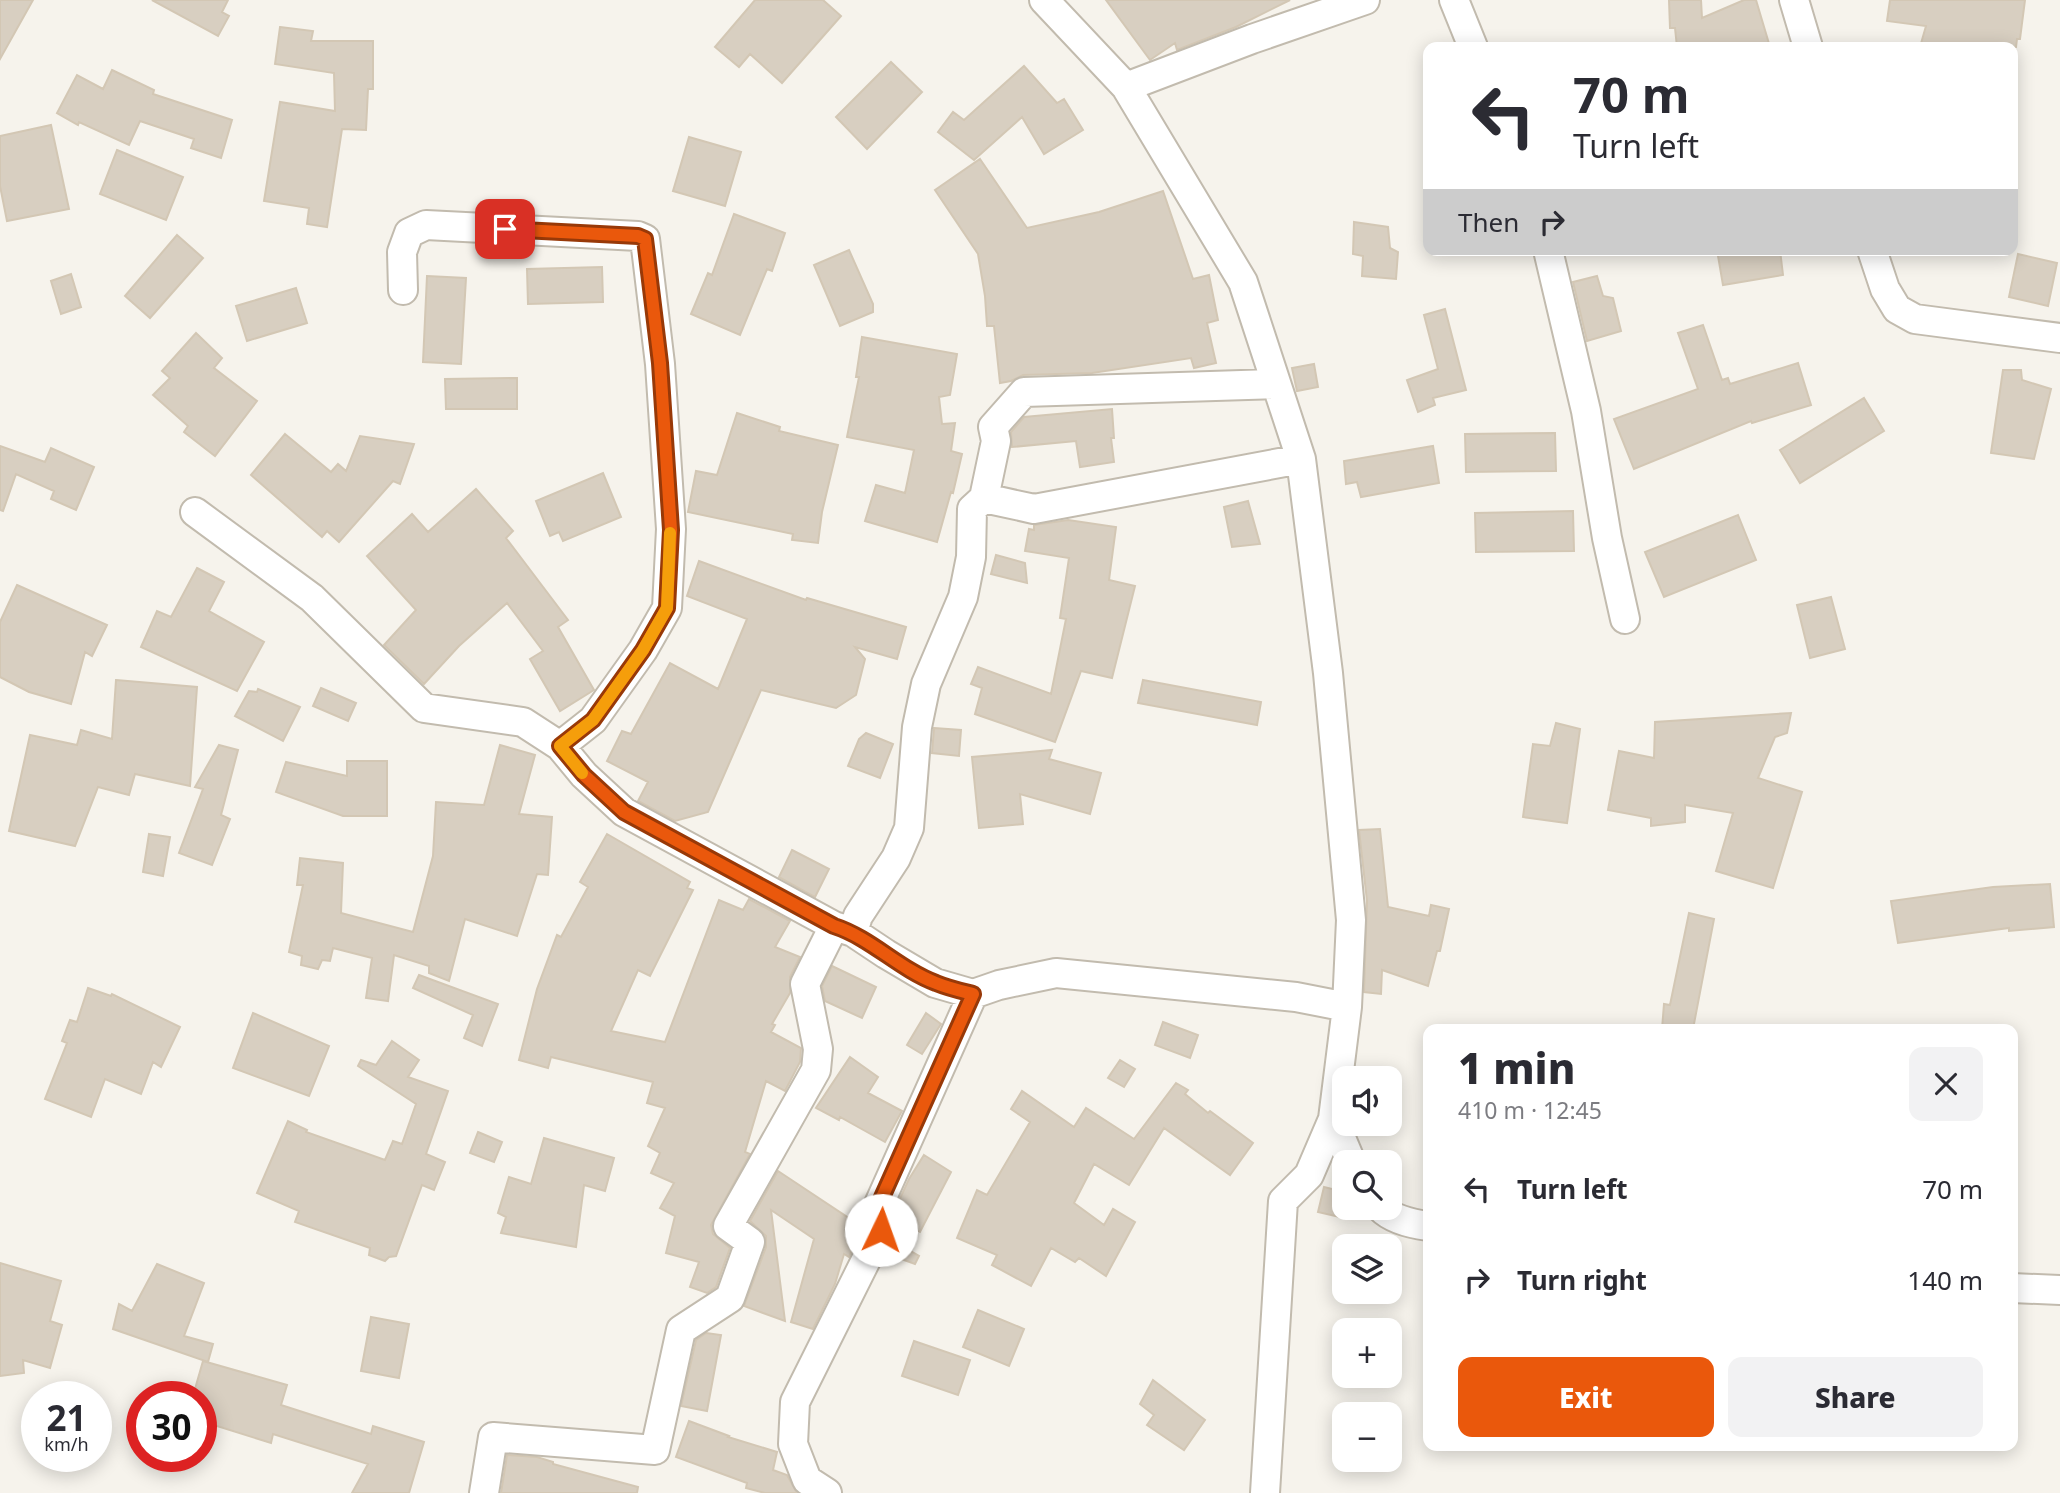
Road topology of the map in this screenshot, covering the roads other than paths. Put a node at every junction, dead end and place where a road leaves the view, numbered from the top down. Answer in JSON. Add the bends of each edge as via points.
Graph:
{"nodes":[{"id":1,"x":1044,"y":0,"type":"edge"},
{"id":2,"x":1365,"y":0,"type":"edge"},
{"id":3,"x":1454,"y":0,"type":"edge"},
{"id":4,"x":1794,"y":0,"type":"edge"},
{"id":5,"x":1471,"y":42,"type":"edge"},
{"id":6,"x":1807,"y":42,"type":"edge"},
{"id":7,"x":1126,"y":87,"type":"junction"},
{"id":8,"x":1549,"y":256,"type":"edge"},
{"id":9,"x":1874,"y":256,"type":"edge"},
{"id":10,"x":403,"y":290,"type":"dead end"},
{"id":11,"x":2060,"y":338,"type":"edge"},
{"id":12,"x":1276,"y":384,"type":"junction"},
{"id":13,"x":1301,"y":459,"type":"junction"},
{"id":14,"x":984,"y":498,"type":"junction"},
{"id":15,"x":195,"y":512,"type":"dead end"},
{"id":16,"x":1625,"y":619,"type":"dead end"},
{"id":17,"x":560,"y":746,"type":"junction"},
{"id":18,"x":843,"y":929,"type":"junction"},
{"id":19,"x":973,"y":994,"type":"junction"},
{"id":20,"x":1347,"y":1007,"type":"junction"},
{"id":21,"x":1340,"y":1066,"type":"edge"},
{"id":22,"x":1332,"y":1121,"type":"edge"},
{"id":23,"x":1402,"y":1219,"type":"edge"},
{"id":24,"x":1423,"y":1225,"type":"edge"},
{"id":25,"x":2018,"y":1287,"type":"edge"},
{"id":26,"x":2060,"y":1290,"type":"edge"},
{"id":27,"x":484,"y":1493,"type":"edge"},
{"id":28,"x":827,"y":1493,"type":"edge"},
{"id":29,"x":1265,"y":1493,"type":"edge"}],
"edges":[{"from":1,"to":7,"type":"street"},
{"from":2,"to":7,"type":"street"},
{"from":3,"to":5,"type":"street"},
{"from":4,"to":6,"type":"street"},
{"from":7,"to":12,"type":"street","via":[[1243,282]]},
{"from":8,"to":16,"type":"street","via":[[1586,411]]},
{"from":9,"to":11,"type":"street","via":[[1897,309],[1915,319]]},
{"from":10,"to":17,"type":"street","via":[[402,252],[409,233],[426,225],[645,239],[660,363],[671,530],[667,608],[593,720]]},
{"from":12,"to":13,"type":"street"},
{"from":12,"to":14,"type":"street","via":[[1024,392],[993,427],[996,441]]},
{"from":13,"to":14,"type":"street","via":[[1034,509]]},
{"from":13,"to":20,"type":"street","via":[[1328,673],[1351,920]]},
{"from":14,"to":18,"type":"street","via":[[972,509],[971,557],[963,597],[926,684],[917,727],[909,828],[897,858],[858,916]]},
{"from":15,"to":17,"type":"street","via":[[312,598],[424,708],[523,722]]},
{"from":17,"to":18,"type":"street","via":[[624,812]]},
{"from":18,"to":19,"type":"street","via":[[935,983]]},
{"from":18,"to":27,"type":"street","via":[[805,984],[818,1049],[816,1070],[728,1226],[750,1242],[730,1298],[681,1330],[655,1450],[493,1437]]},
{"from":19,"to":20,"type":"street","via":[[1056,972],[1296,997]]},
{"from":19,"to":28,"type":"street","via":[[879,1204],[881,1230],[796,1402],[793,1444],[807,1480]]},
{"from":20,"to":21,"type":"street"},
{"from":22,"to":29,"type":"street","via":[[1309,1175],[1283,1201]]},
{"from":23,"to":24,"type":"street"},
{"from":25,"to":26,"type":"street"}]}
